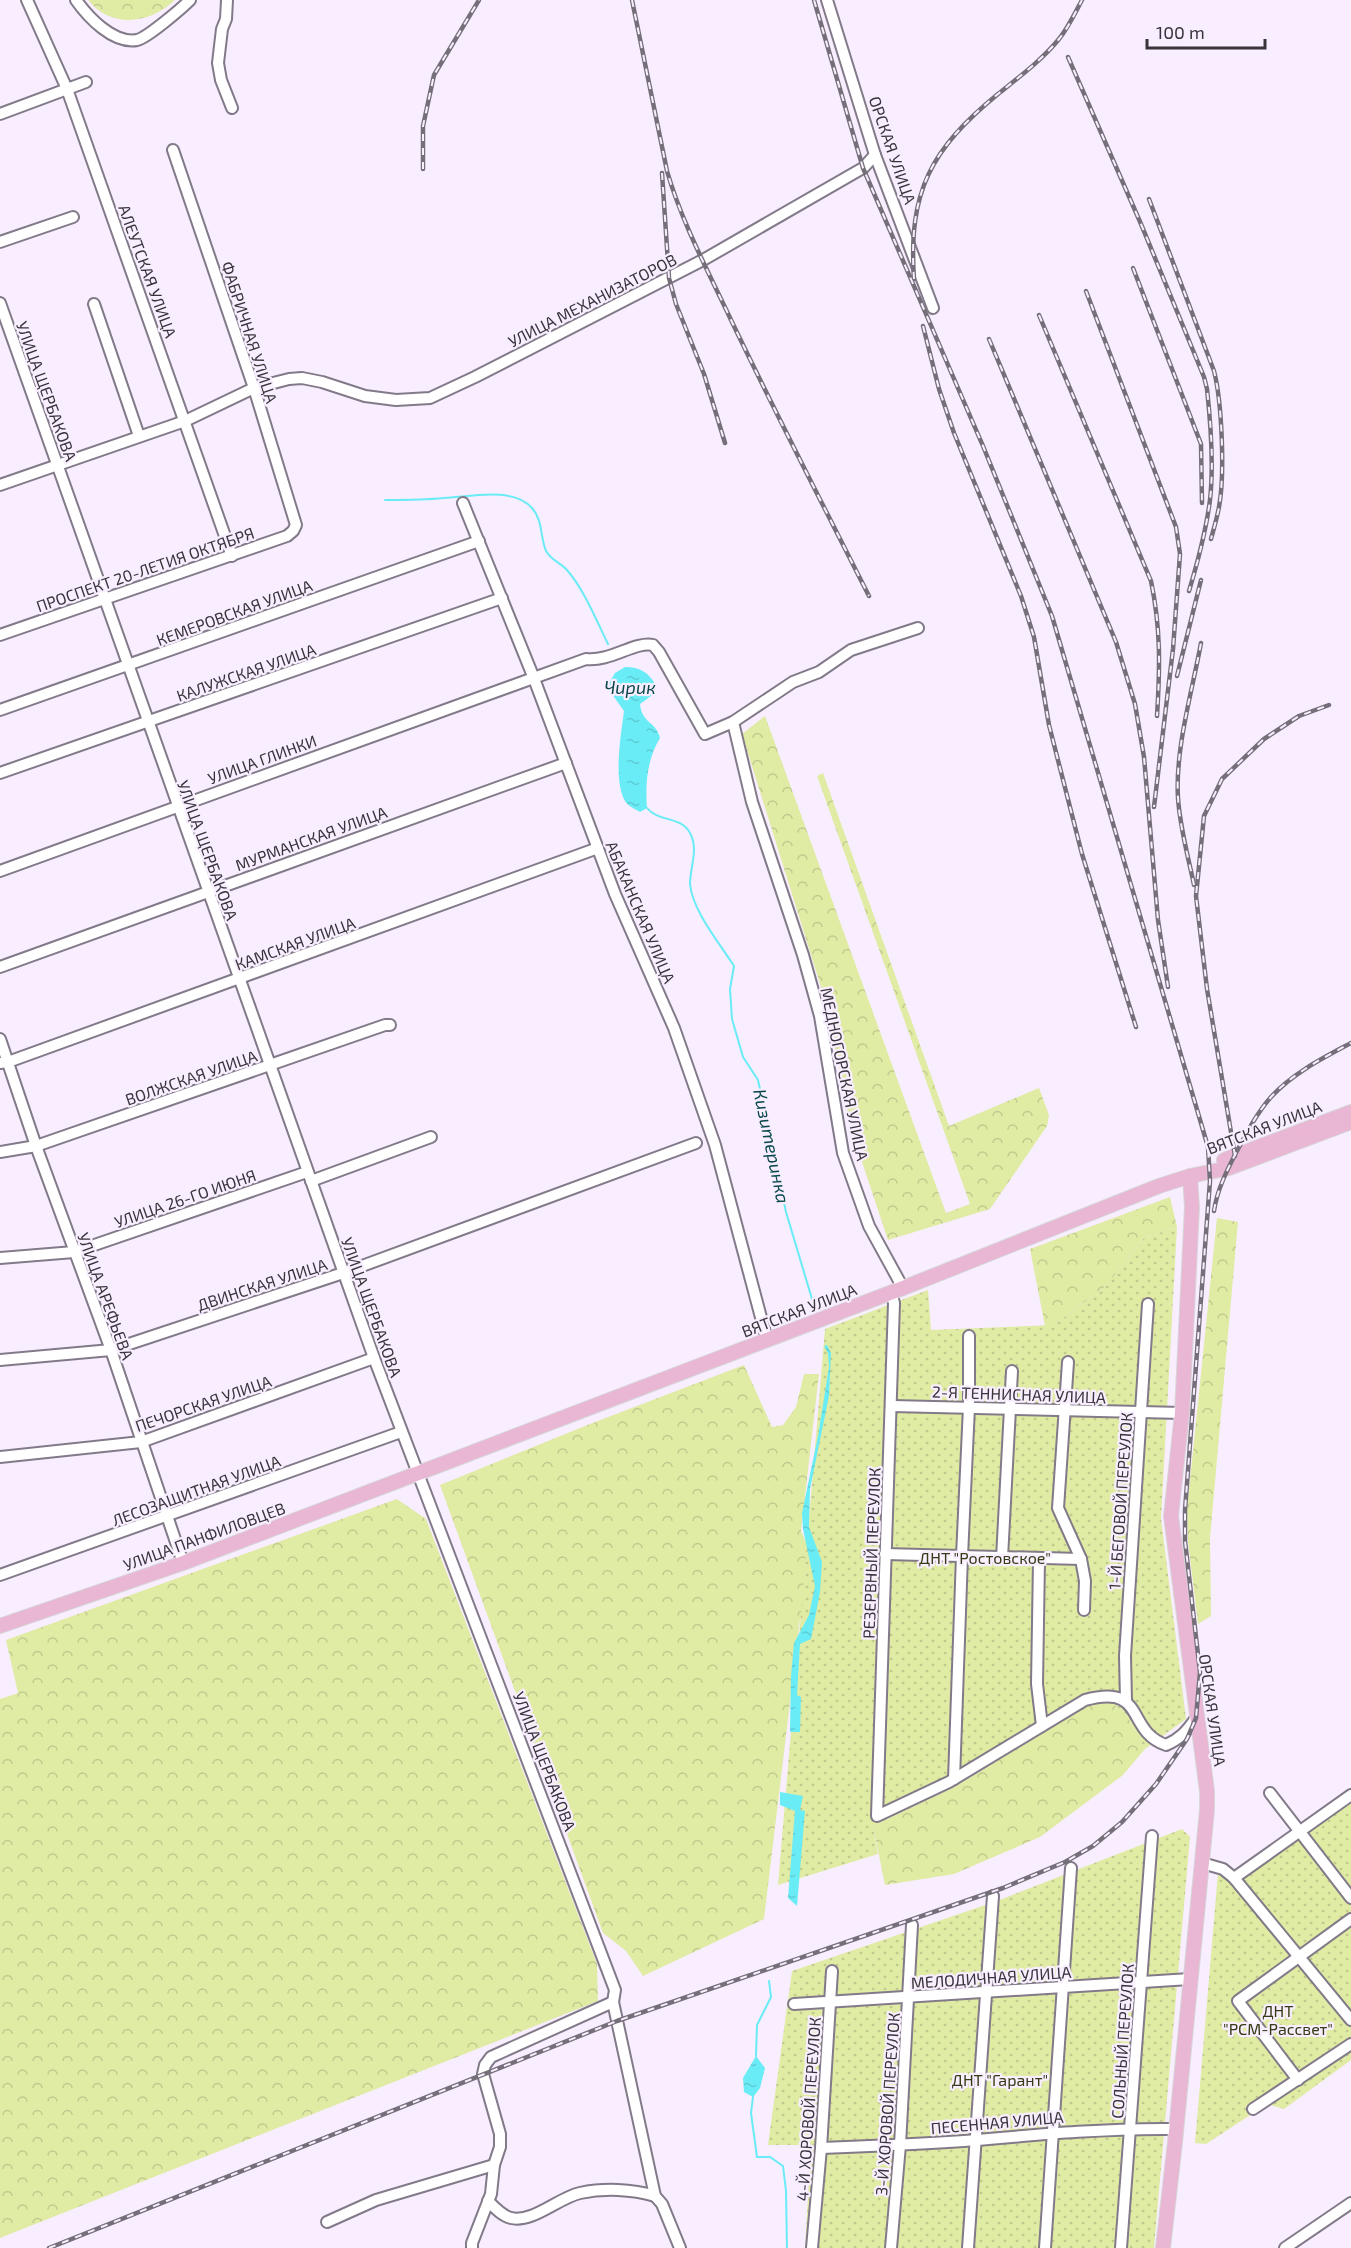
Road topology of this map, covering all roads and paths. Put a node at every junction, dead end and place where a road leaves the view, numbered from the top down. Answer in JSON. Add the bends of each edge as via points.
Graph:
{"nodes":[{"id":1,"x":27,"y":0,"type":"edge"},
{"id":2,"x":76,"y":0,"type":"edge"},
{"id":3,"x":190,"y":0,"type":"edge"},
{"id":4,"x":227,"y":0,"type":"edge"},
{"id":5,"x":827,"y":0,"type":"edge"},
{"id":6,"x":86,"y":82,"type":"dead end"},
{"id":7,"x":67,"y":89,"type":"junction"},
{"id":8,"x":232,"y":108,"type":"dead end"},
{"id":9,"x":0,"y":114,"type":"edge"},
{"id":10,"x":173,"y":150,"type":"dead end"},
{"id":11,"x":875,"y":155,"type":"junction"},
{"id":12,"x":73,"y":217,"type":"dead end"},
{"id":13,"x":0,"y":242,"type":"edge"},
{"id":14,"x":0,"y":303,"type":"edge"},
{"id":15,"x":94,"y":304,"type":"dead end"},
{"id":16,"x":933,"y":309,"type":"dead end"},
{"id":17,"x":254,"y":388,"type":"junction"},
{"id":18,"x":185,"y":421,"type":"junction"},
{"id":19,"x":139,"y":436,"type":"junction"},
{"id":20,"x":58,"y":466,"type":"junction"},
{"id":21,"x":0,"y":485,"type":"edge"},
{"id":22,"x":463,"y":503,"type":"dead end"},
{"id":23,"x":296,"y":525,"type":"joint"},
{"id":24,"x":479,"y":541,"type":"junction"},
{"id":25,"x":232,"y":556,"type":"junction"},
{"id":26,"x":502,"y":598,"type":"junction"},
{"id":27,"x":104,"y":599,"type":"junction"},
{"id":28,"x":918,"y":628,"type":"dead end"},
{"id":29,"x":0,"y":635,"type":"edge"},
{"id":30,"x":128,"y":666,"type":"junction"},
{"id":31,"x":533,"y":676,"type":"junction"},
{"id":32,"x":0,"y":710,"type":"edge"},
{"id":33,"x":733,"y":722,"type":"junction"},
{"id":34,"x":147,"y":723,"type":"junction"},
{"id":35,"x":566,"y":763,"type":"junction"},
{"id":36,"x":0,"y":773,"type":"edge"},
{"id":37,"x":177,"y":806,"type":"junction"},
{"id":38,"x":598,"y":848,"type":"junction"},
{"id":39,"x":0,"y":871,"type":"edge"},
{"id":40,"x":207,"y":891,"type":"junction"},
{"id":41,"x":0,"y":967,"type":"edge"},
{"id":42,"x":239,"y":980,"type":"junction"},
{"id":43,"x":390,"y":1025,"type":"dead end"},
{"id":44,"x":0,"y":1040,"type":"edge"},
{"id":45,"x":4,"y":1063,"type":"edge"},
{"id":46,"x":270,"y":1065,"type":"junction"},
{"id":47,"x":1351,"y":1112,"type":"edge"},
{"id":48,"x":1351,"y":1122,"type":"edge"},
{"id":49,"x":431,"y":1137,"type":"dead end"},
{"id":50,"x":696,"y":1143,"type":"dead end"},
{"id":51,"x":36,"y":1146,"type":"junction"},
{"id":52,"x":0,"y":1152,"type":"edge"},
{"id":53,"x":309,"y":1176,"type":"junction"},
{"id":54,"x":1190,"y":1176,"type":"junction"},
{"id":55,"x":74,"y":1252,"type":"junction"},
{"id":56,"x":0,"y":1258,"type":"edge"},
{"id":57,"x":343,"y":1273,"type":"junction"},
{"id":58,"x":897,"y":1290,"type":"junction"},
{"id":59,"x":1148,"y":1304,"type":"dead end"},
{"id":60,"x":969,"y":1336,"type":"dead end"},
{"id":61,"x":767,"y":1340,"type":"junction"},
{"id":62,"x":111,"y":1350,"type":"junction"},
{"id":63,"x":374,"y":1358,"type":"junction"},
{"id":64,"x":0,"y":1360,"type":"edge"},
{"id":65,"x":1068,"y":1362,"type":"dead end"},
{"id":66,"x":1012,"y":1371,"type":"dead end"},
{"id":67,"x":892,"y":1406,"type":"junction"},
{"id":68,"x":969,"y":1407,"type":"junction"},
{"id":69,"x":1011,"y":1409,"type":"junction"},
{"id":70,"x":1065,"y":1410,"type":"junction"},
{"id":71,"x":1141,"y":1413,"type":"junction"},
{"id":72,"x":1182,"y":1413,"type":"junction"},
{"id":73,"x":401,"y":1432,"type":"junction"},
{"id":74,"x":141,"y":1442,"type":"junction"},
{"id":75,"x":0,"y":1456,"type":"edge"},
{"id":76,"x":418,"y":1473,"type":"junction"},
{"id":77,"x":166,"y":1516,"type":"junction"},
{"id":78,"x":885,"y":1554,"type":"junction"},
{"id":79,"x":962,"y":1556,"type":"junction"},
{"id":80,"x":1002,"y":1558,"type":"junction"},
{"id":81,"x":1080,"y":1559,"type":"junction"},
{"id":82,"x":1040,"y":1560,"type":"junction"},
{"id":83,"x":183,"y":1563,"type":"junction"},
{"id":84,"x":0,"y":1575,"type":"edge"},
{"id":85,"x":1084,"y":1610,"type":"dead end"},
{"id":86,"x":0,"y":1626,"type":"edge"},
{"id":87,"x":1126,"y":1701,"type":"junction"},
{"id":88,"x":1196,"y":1718,"type":"junction"},
{"id":89,"x":1042,"y":1726,"type":"junction"},
{"id":90,"x":954,"y":1779,"type":"junction"},
{"id":91,"x":1270,"y":1793,"type":"dead end"},
{"id":92,"x":1351,"y":1795,"type":"edge"},
{"id":93,"x":1299,"y":1832,"type":"junction"},
{"id":94,"x":1152,"y":1836,"type":"dead end"},
{"id":95,"x":1202,"y":1863,"type":"junction"},
{"id":96,"x":1071,"y":1868,"type":"dead end"},
{"id":97,"x":1234,"y":1878,"type":"junction"},
{"id":98,"x":993,"y":1896,"type":"dead end"},
{"id":99,"x":1351,"y":1898,"type":"edge"},
{"id":100,"x":1351,"y":1919,"type":"edge"},
{"id":101,"x":912,"y":1925,"type":"dead end"},
{"id":102,"x":1299,"y":1956,"type":"junction"},
{"id":103,"x":832,"y":1971,"type":"dead end"},
{"id":104,"x":1190,"y":1979,"type":"junction"},
{"id":105,"x":1141,"y":1982,"type":"junction"},
{"id":106,"x":1063,"y":1988,"type":"junction"},
{"id":107,"x":987,"y":1991,"type":"junction"},
{"id":108,"x":910,"y":1998,"type":"junction"},
{"id":109,"x":613,"y":2002,"type":"junction"},
{"id":110,"x":831,"y":2003,"type":"junction"},
{"id":111,"x":794,"y":2004,"type":"dead end"},
{"id":112,"x":1351,"y":2020,"type":"edge"},
{"id":113,"x":1351,"y":2044,"type":"edge"},
{"id":114,"x":1298,"y":2080,"type":"junction"},
{"id":115,"x":1253,"y":2109,"type":"dead end"},
{"id":116,"x":1131,"y":2128,"type":"junction"},
{"id":117,"x":1176,"y":2129,"type":"junction"},
{"id":118,"x":1053,"y":2132,"type":"junction"},
{"id":119,"x":977,"y":2140,"type":"junction"},
{"id":120,"x":900,"y":2145,"type":"junction"},
{"id":121,"x":821,"y":2148,"type":"junction"},
{"id":122,"x":494,"y":2165,"type":"junction"},
{"id":123,"x":655,"y":2196,"type":"junction"},
{"id":124,"x":488,"y":2201,"type":"junction"},
{"id":125,"x":1351,"y":2203,"type":"edge"},
{"id":126,"x":327,"y":2222,"type":"dead end"},
{"id":127,"x":472,"y":2248,"type":"edge"},
{"id":128,"x":680,"y":2248,"type":"edge"},
{"id":129,"x":812,"y":2248,"type":"edge"},
{"id":130,"x":891,"y":2248,"type":"edge"},
{"id":131,"x":968,"y":2248,"type":"edge"},
{"id":132,"x":1045,"y":2248,"type":"edge"},
{"id":133,"x":1121,"y":2248,"type":"edge"},
{"id":134,"x":1163,"y":2248,"type":"edge"},
{"id":135,"x":1286,"y":2248,"type":"edge"}],
"edges":[{"from":1,"to":7,"type":"street","name":"АЛЕУТСКАЯ УЛИЦА"},
{"from":2,"to":3,"type":"street","via":[[89,18],[125,39],[138,40]]},
{"from":4,"to":8,"type":"street","via":[[218,63],[220,80]]},
{"from":5,"to":11,"type":"street","name":"ОРСКАЯ УЛИЦА"},
{"from":6,"to":7,"type":"street"},
{"from":7,"to":9,"type":"street"},
{"from":7,"to":18,"type":"street","name":"АЛЕУТСКАЯ УЛИЦА"},
{"from":10,"to":17,"type":"street","name":"ФАБРИЧНАЯ УЛИЦА"},
{"from":11,"to":16,"type":"street","name":"ОРСКАЯ УЛИЦА"},
{"from":11,"to":17,"type":"street","name":"УЛИЦА МЕХАНИЗАТОРОВ","via":[[863,168],[703,260],[430,398],[396,400],[365,396],[302,378]]},
{"from":12,"to":13,"type":"street"},
{"from":14,"to":20,"type":"street","name":"УЛИЦА ЩЕРБАКОВА"},
{"from":15,"to":19,"type":"street"},
{"from":17,"to":18,"type":"street"},
{"from":17,"to":23,"type":"street","name":"ФАБРИЧНАЯ УЛИЦА"},
{"from":18,"to":19,"type":"street"},
{"from":18,"to":25,"type":"street","name":"АЛЕУТСКАЯ УЛИЦА"},
{"from":19,"to":20,"type":"street"},
{"from":20,"to":21,"type":"street"},
{"from":20,"to":27,"type":"street","name":"УЛИЦА ЩЕРБАКОВА"},
{"from":22,"to":24,"type":"street","name":"АБАКАНСКАЯ УЛИЦА"},
{"from":23,"to":25,"type":"street","name":"ПРОСПЕКТ 20-ЛЕТИЯ ОКТЯБРЯ","via":[[287,536]]},
{"from":24,"to":26,"type":"street","name":"АБАКАНСКАЯ УЛИЦА"},
{"from":24,"to":30,"type":"street","name":"КЕМЕРОВСКАЯ УЛИЦА"},
{"from":25,"to":27,"type":"street","name":"ПРОСПЕКТ 20-ЛЕТИЯ ОКТЯБРЯ"},
{"from":26,"to":31,"type":"street","name":"АБАКАНСКАЯ УЛИЦА"},
{"from":26,"to":34,"type":"street","name":"КАЛУЖСКАЯ УЛИЦА"},
{"from":27,"to":29,"type":"street","name":"ПРОСПЕКТ 20-ЛЕТИЯ ОКТЯБРЯ"},
{"from":27,"to":30,"type":"street","name":"УЛИЦА ЩЕРБАКОВА"},
{"from":28,"to":33,"type":"street","via":[[851,650]]},
{"from":30,"to":32,"type":"street","name":"КЕМЕРОВСКАЯ УЛИЦА"},
{"from":30,"to":34,"type":"street","name":"УЛИЦА ЩЕРБАКОВА"},
{"from":31,"to":33,"type":"street","name":"УЛИЦА ГЛИНКИ","via":[[586,658],[606,658],[653,645],[705,734]]},
{"from":31,"to":35,"type":"street","name":"АБАКАНСКАЯ УЛИЦА"},
{"from":31,"to":37,"type":"street","name":"УЛИЦА ГЛИНКИ"},
{"from":33,"to":58,"type":"street","name":"МЕДНОГОРСКАЯ УЛИЦА","via":[[752,802],[820,1016],[843,1153]]},
{"from":34,"to":36,"type":"street","name":"КАЛУЖСКАЯ УЛИЦА"},
{"from":34,"to":37,"type":"street","name":"УЛИЦА ЩЕРБАКОВА"},
{"from":35,"to":38,"type":"street","name":"АБАКАНСКАЯ УЛИЦА"},
{"from":35,"to":40,"type":"street","name":"МУРМАНСКАЯ УЛИЦА"},
{"from":37,"to":39,"type":"street","name":"УЛИЦА ГЛИНКИ"},
{"from":37,"to":40,"type":"street","name":"УЛИЦА ЩЕРБАКОВА"},
{"from":38,"to":42,"type":"street","name":"КАМСКАЯ УЛИЦА"},
{"from":38,"to":61,"type":"street","name":"АБАКАНСКАЯ УЛИЦА","via":[[674,1028],[713,1138]]},
{"from":40,"to":41,"type":"street","name":"МУРМАНСКАЯ УЛИЦА"},
{"from":40,"to":42,"type":"street","name":"УЛИЦА ЩЕРБАКОВА"},
{"from":42,"to":45,"type":"street","name":"КАМСКАЯ УЛИЦА"},
{"from":42,"to":46,"type":"street","name":"УЛИЦА ЩЕРБАКОВА"},
{"from":43,"to":46,"type":"street","name":"ВОЛЖСКАЯ УЛИЦА"},
{"from":44,"to":45,"type":"street","name":"УЛИЦА АРЕФЬЕВА"},
{"from":45,"to":51,"type":"street","name":"УЛИЦА АРЕФЬЕВА"},
{"from":46,"to":51,"type":"street","name":"ВОЛЖСКАЯ УЛИЦА"},
{"from":46,"to":53,"type":"street","name":"УЛИЦА ЩЕРБАКОВА"},
{"from":47,"to":54,"type":"main road","name":"ВЯТСКАЯ УЛИЦА"},
{"from":48,"to":54,"type":"main road","name":"ВЯТСКАЯ УЛИЦА","via":[[1228,1168]]},
{"from":49,"to":53,"type":"street","name":"УЛИЦА 26-ГО ИЮНЯ"},
{"from":50,"to":57,"type":"street","name":"ДВИНСКАЯ УЛИЦА"},
{"from":51,"to":52,"type":"street","name":"ВОЛЖСКАЯ УЛИЦА"},
{"from":51,"to":55,"type":"street","name":"УЛИЦА АРЕФЬЕВА"},
{"from":53,"to":55,"type":"street","name":"УЛИЦА 26-ГО ИЮНЯ"},
{"from":53,"to":57,"type":"street","name":"УЛИЦА ЩЕРБАКОВА"},
{"from":54,"to":58,"type":"main road","name":"ВЯТСКАЯ УЛИЦА"},
{"from":54,"to":72,"type":"main road","name":"ОРСКАЯ УЛИЦА","via":[[1192,1207]]},
{"from":55,"to":56,"type":"street","name":"УЛИЦА 26-ГО ИЮНЯ"},
{"from":55,"to":62,"type":"street","name":"УЛИЦА АРЕФЬЕВА"},
{"from":57,"to":62,"type":"street","name":"ДВИНСКАЯ УЛИЦА"},
{"from":57,"to":63,"type":"street","name":"УЛИЦА ЩЕРБАКОВА"},
{"from":58,"to":61,"type":"main road","name":"ВЯТСКАЯ УЛИЦА"},
{"from":58,"to":67,"type":"street","name":"РЕЗЕРВНЫЙ ПЕРЕУЛОК"},
{"from":59,"to":71,"type":"street","name":"1-Й БЕГОВОЙ ПЕРЕУЛОК"},
{"from":60,"to":68,"type":"street"},
{"from":61,"to":76,"type":"main road","name":"ВЯТСКАЯ УЛИЦА"},
{"from":62,"to":64,"type":"street","name":"ДВИНСКАЯ УЛИЦА"},
{"from":62,"to":74,"type":"street","name":"УЛИЦА АРЕФЬЕВА"},
{"from":63,"to":73,"type":"street","name":"УЛИЦА ЩЕРБАКОВА"},
{"from":63,"to":74,"type":"street","name":"ПЕЧОРСКАЯ УЛИЦА"},
{"from":65,"to":70,"type":"street"},
{"from":66,"to":69,"type":"street"},
{"from":67,"to":68,"type":"street","name":"2-Я ТЕННИСНАЯ УЛИЦА"},
{"from":67,"to":78,"type":"street","name":"РЕЗЕРВНЫЙ ПЕРЕУЛОК"},
{"from":68,"to":69,"type":"street","name":"2-Я ТЕННИСНАЯ УЛИЦА"},
{"from":68,"to":79,"type":"street"},
{"from":69,"to":70,"type":"street","name":"2-Я ТЕННИСНАЯ УЛИЦА"},
{"from":69,"to":80,"type":"street"},
{"from":70,"to":71,"type":"street","name":"2-Я ТЕННИСНАЯ УЛИЦА"},
{"from":70,"to":81,"type":"street","via":[[1058,1508]]},
{"from":71,"to":72,"type":"street","name":"2-Я ТЕННИСНАЯ УЛИЦА"},
{"from":71,"to":87,"type":"street","name":"1-Й БЕГОВОЙ ПЕРЕУЛОК","via":[[1125,1656]]},
{"from":72,"to":88,"type":"main road","name":"ОРСКАЯ УЛИЦА","via":[[1171,1516]]},
{"from":73,"to":76,"type":"street","name":"УЛИЦА ЩЕРБАКОВА"},
{"from":73,"to":77,"type":"street","name":"ЛЕСОЗАЩИТНАЯ УЛИЦА"},
{"from":74,"to":75,"type":"street","name":"ПЕЧОРСКАЯ УЛИЦА"},
{"from":74,"to":77,"type":"street","name":"УЛИЦА АРЕФЬЕВА"},
{"from":76,"to":83,"type":"main road","name":"УЛИЦА ПАНФИЛОВЦЕВ"},
{"from":76,"to":109,"type":"street","name":"УЛИЦА ЩЕРБАКОВА","via":[[615,1990]]},
{"from":77,"to":83,"type":"street","name":"УЛИЦА АРЕФЬЕВА"},
{"from":77,"to":84,"type":"street","name":"ЛЕСОЗАЩИТНАЯ УЛИЦА"},
{"from":78,"to":79,"type":"street"},
{"from":78,"to":90,"type":"street","name":"РЕЗЕРВНЫЙ ПЕРЕУЛОК","via":[[877,1816]]},
{"from":79,"to":80,"type":"street"},
{"from":79,"to":90,"type":"street"},
{"from":80,"to":82,"type":"street"},
{"from":81,"to":82,"type":"street"},
{"from":81,"to":85,"type":"street","via":[[1085,1581]]},
{"from":82,"to":89,"type":"street","via":[[1037,1684]]},
{"from":83,"to":86,"type":"main road","name":"УЛИЦА ПАНФИЛОВЦЕВ"},
{"from":87,"to":88,"type":"street","via":[[1150,1737],[1166,1745],[1186,1733]]},
{"from":87,"to":89,"type":"street","via":[[1105,1695],[1085,1700]]},
{"from":88,"to":95,"type":"main road","name":"ОРСКАЯ УЛИЦА","via":[[1207,1791]]},
{"from":89,"to":90,"type":"street"},
{"from":91,"to":93,"type":"street"},
{"from":92,"to":93,"type":"street"},
{"from":93,"to":97,"type":"street"},
{"from":93,"to":99,"type":"street"},
{"from":94,"to":105,"type":"street","name":"СОЛЬНЫЙ ПЕРЕУЛОК"},
{"from":95,"to":97,"type":"street","via":[[1223,1869]]},
{"from":95,"to":104,"type":"main road","name":"ОРСКАЯ УЛИЦА"},
{"from":96,"to":106,"type":"street"},
{"from":97,"to":102,"type":"street"},
{"from":98,"to":107,"type":"street"},
{"from":100,"to":102,"type":"street"},
{"from":101,"to":108,"type":"street","name":"3-Й ХОРОВОЙ ПЕРЕУЛОК"},
{"from":102,"to":112,"type":"street"},
{"from":102,"to":114,"type":"street","via":[[1238,2001]]},
{"from":103,"to":110,"type":"street","name":"4-Й ХОРОВОЙ ПЕРЕУЛОК"},
{"from":104,"to":105,"type":"street","name":"МЕЛОДИЧНАЯ УЛИЦА"},
{"from":104,"to":117,"type":"main road","name":"ОРСКАЯ УЛИЦА"},
{"from":105,"to":106,"type":"street","name":"МЕЛОДИЧНАЯ УЛИЦА"},
{"from":105,"to":116,"type":"street","name":"СОЛЬНЫЙ ПЕРЕУЛОК"},
{"from":106,"to":107,"type":"street","name":"МЕЛОДИЧНАЯ УЛИЦА"},
{"from":106,"to":118,"type":"street"},
{"from":107,"to":108,"type":"street","name":"МЕЛОДИЧНАЯ УЛИЦА"},
{"from":107,"to":119,"type":"street"},
{"from":108,"to":110,"type":"street","name":"МЕЛОДИЧНАЯ УЛИЦА"},
{"from":108,"to":120,"type":"street","name":"3-Й ХОРОВОЙ ПЕРЕУЛОК"},
{"from":109,"to":122,"type":"street","via":[[491,2057],[485,2065],[483,2074],[500,2134]]},
{"from":109,"to":123,"type":"street","name":"УЛИЦА ЩЕРБАКОВА"},
{"from":110,"to":111,"type":"street","name":"МЕЛОДИЧНАЯ УЛИЦА"},
{"from":110,"to":121,"type":"street","name":"4-Й ХОРОВОЙ ПЕРЕУЛОК"},
{"from":113,"to":114,"type":"street"},
{"from":114,"to":115,"type":"street"},
{"from":116,"to":117,"type":"street","name":"ПЕСЕННАЯ УЛИЦА"},
{"from":116,"to":118,"type":"street","name":"ПЕСЕННАЯ УЛИЦА"},
{"from":116,"to":133,"type":"street","name":"СОЛЬНЫЙ ПЕРЕУЛОК"},
{"from":117,"to":134,"type":"main road","name":"ОРСКАЯ УЛИЦА"},
{"from":118,"to":119,"type":"street","name":"ПЕСЕННАЯ УЛИЦА"},
{"from":118,"to":132,"type":"street"},
{"from":119,"to":120,"type":"street","name":"ПЕСЕННАЯ УЛИЦА"},
{"from":119,"to":131,"type":"street"},
{"from":120,"to":121,"type":"street","name":"ПЕСЕННАЯ УЛИЦА"},
{"from":120,"to":130,"type":"street","name":"3-Й ХОРОВОЙ ПЕРЕУЛОК"},
{"from":121,"to":129,"type":"street","name":"4-Й ХОРОВОЙ ПЕРЕУЛОК"},
{"from":122,"to":124,"type":"street"},
{"from":122,"to":126,"type":"street","via":[[376,2200]]},
{"from":123,"to":124,"type":"street","via":[[640,2192],[581,2193],[524,2218],[509,2218]]},
{"from":123,"to":128,"type":"street","name":"УЛИЦА ЩЕРБАКОВА"},
{"from":124,"to":127,"type":"street"},
{"from":125,"to":135,"type":"street"}]}
